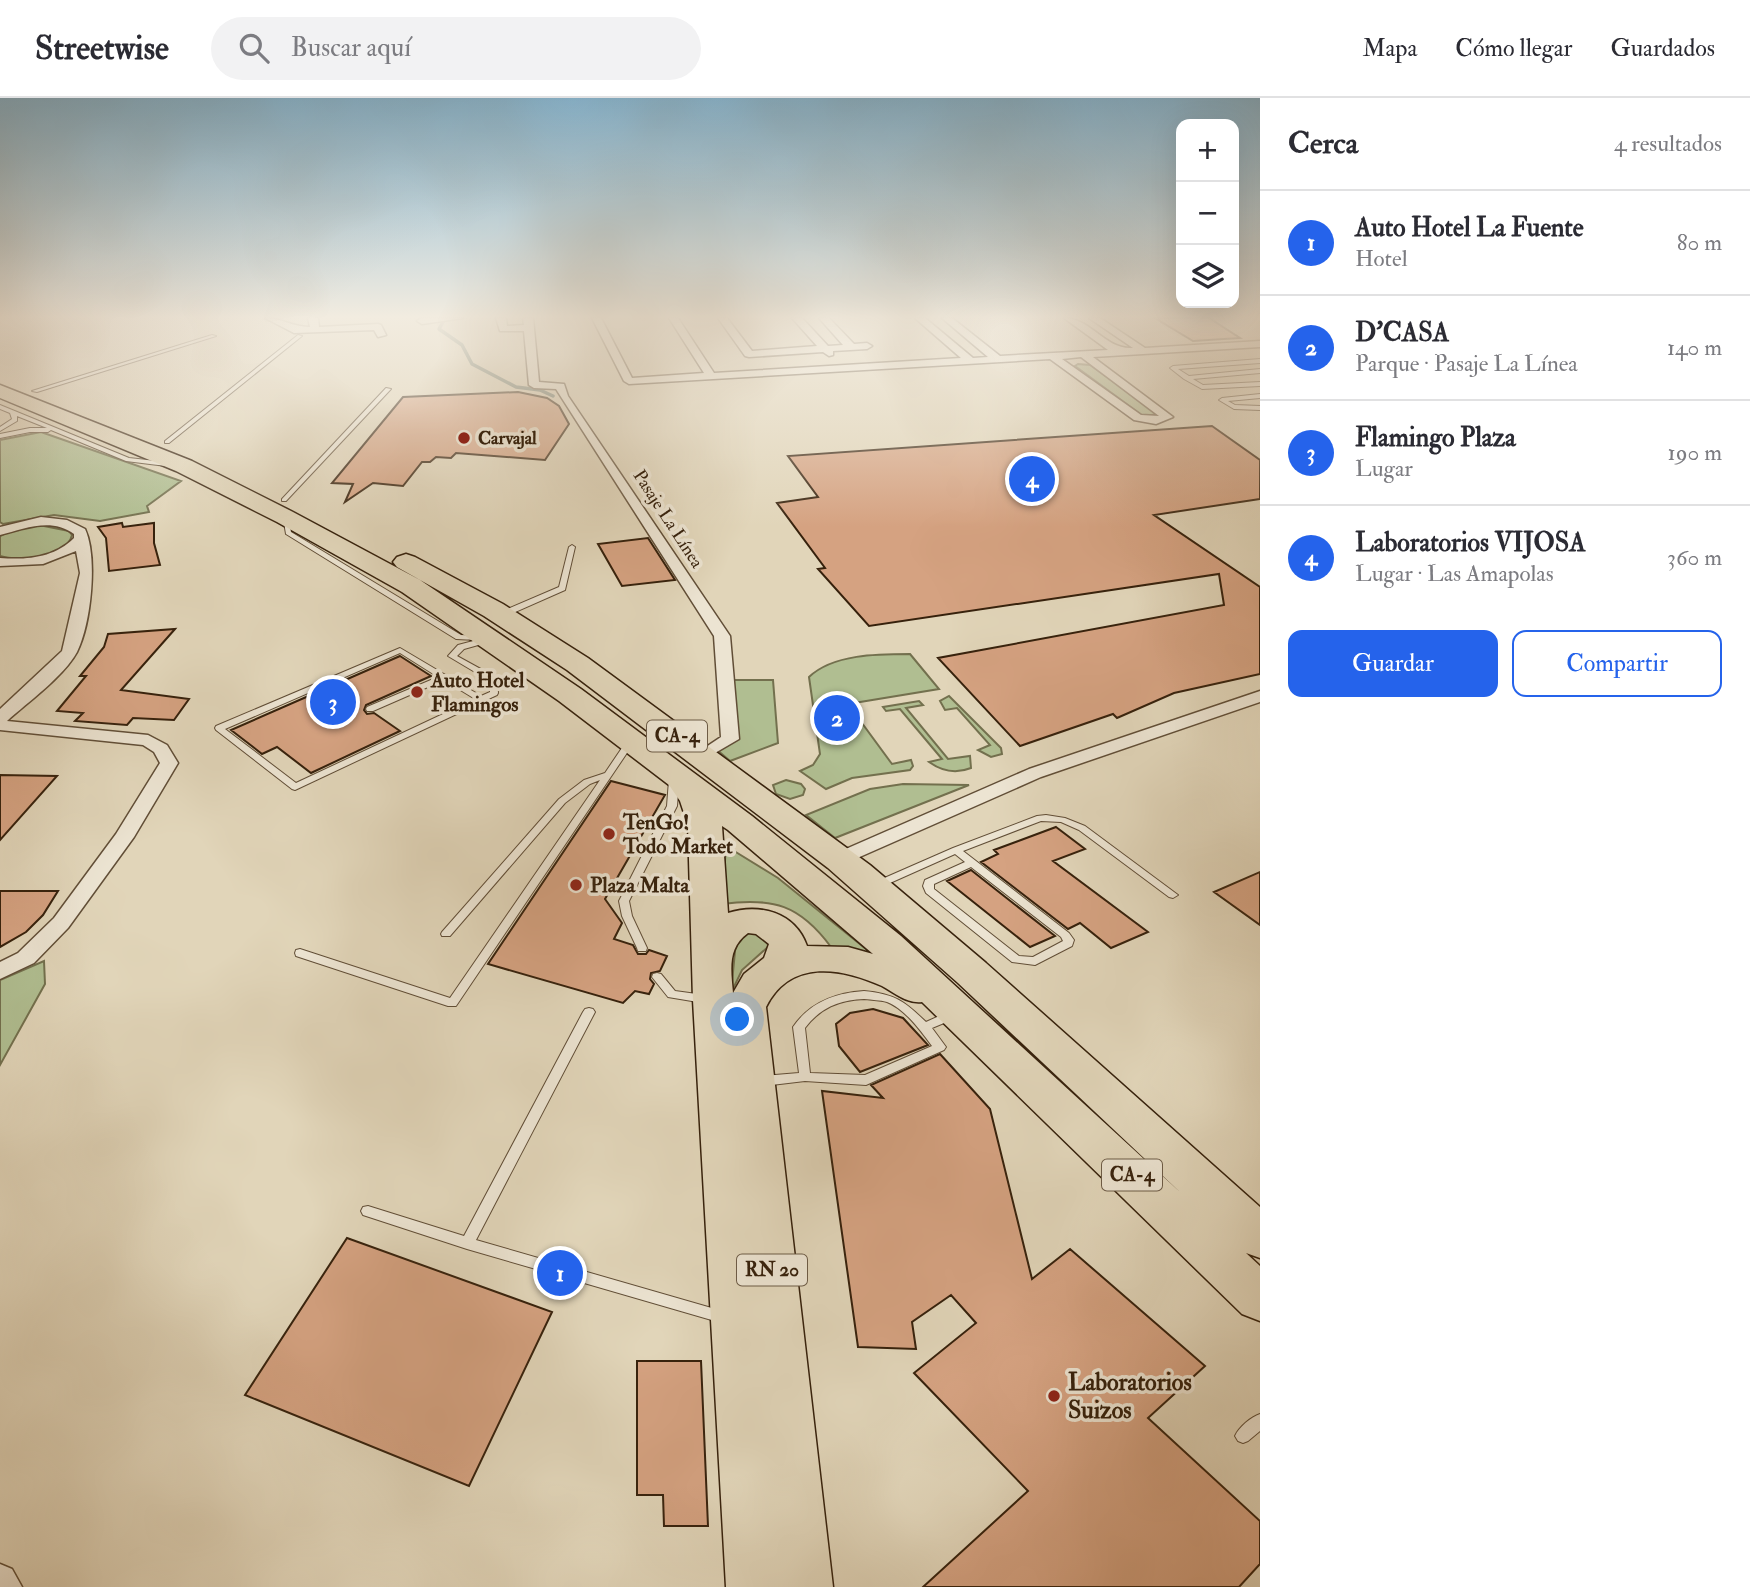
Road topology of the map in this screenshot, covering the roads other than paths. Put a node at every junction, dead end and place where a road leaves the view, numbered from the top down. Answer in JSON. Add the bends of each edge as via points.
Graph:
{"nodes":[{"id":1,"x":50,"y":387,"type":"edge"},
{"id":2,"x":245,"y":387,"type":"edge"},
{"id":3,"x":561,"y":387,"type":"edge"},
{"id":4,"x":1096,"y":387,"type":"edge"},
{"id":5,"x":1128,"y":387,"type":"edge"},
{"id":6,"x":1202,"y":387,"type":"edge"},
{"id":7,"x":388,"y":389,"type":"dead end"},
{"id":8,"x":1260,"y":396,"type":"edge"},
{"id":9,"x":16,"y":398,"type":"edge"},
{"id":10,"x":1222,"y":400,"type":"junction"},
{"id":11,"x":0,"y":407,"type":"edge"},
{"id":12,"x":1260,"y":408,"type":"edge"},
{"id":13,"x":0,"y":429,"type":"edge"},
{"id":14,"x":52,"y":430,"type":"junction"},
{"id":15,"x":0,"y":436,"type":"edge"},
{"id":16,"x":175,"y":454,"type":"junction"},
{"id":17,"x":284,"y":508,"type":"junction"},
{"id":18,"x":1,"y":530,"type":"edge"},
{"id":19,"x":80,"y":540,"type":"junction"},
{"id":20,"x":572,"y":547,"type":"dead end"},
{"id":21,"x":40,"y":560,"type":"junction"},
{"id":22,"x":0,"y":562,"type":"edge"},
{"id":23,"x":87,"y":573,"type":"junction"},
{"id":24,"x":494,"y":627,"type":"junction"},
{"id":25,"x":444,"y":677,"type":"junction"},
{"id":26,"x":1260,"y":696,"type":"edge"},
{"id":27,"x":481,"y":699,"type":"junction"},
{"id":28,"x":370,"y":709,"type":"dead end"},
{"id":29,"x":0,"y":718,"type":"edge"},
{"id":30,"x":0,"y":726,"type":"edge"},
{"id":31,"x":631,"y":740,"type":"junction"},
{"id":32,"x":689,"y":764,"type":"junction"},
{"id":33,"x":605,"y":775,"type":"junction"},
{"id":34,"x":956,"y":850,"type":"junction"},
{"id":35,"x":839,"y":859,"type":"junction"},
{"id":36,"x":972,"y":863,"type":"junction"},
{"id":37,"x":873,"y":887,"type":"junction"},
{"id":38,"x":1172,"y":895,"type":"dead end"},
{"id":39,"x":446,"y":934,"type":"dead end"},
{"id":40,"x":642,"y":948,"type":"dead end"},
{"id":41,"x":300,"y":953,"type":"dead end"},
{"id":42,"x":779,"y":965,"type":"junction"},
{"id":43,"x":0,"y":971,"type":"edge"},
{"id":44,"x":657,"y":977,"type":"dead end"},
{"id":45,"x":712,"y":980,"type":"junction"},
{"id":46,"x":589,"y":1012,"type":"dead end"},
{"id":47,"x":940,"y":1020,"type":"junction"},
{"id":48,"x":1003,"y":1053,"type":"junction"},
{"id":49,"x":805,"y":1077,"type":"junction"},
{"id":50,"x":753,"y":1082,"type":"junction"},
{"id":51,"x":368,"y":1211,"type":"dead end"},
{"id":52,"x":1260,"y":1237,"type":"edge"},
{"id":53,"x":467,"y":1243,"type":"junction"},
{"id":54,"x":1260,"y":1298,"type":"edge"},
{"id":55,"x":736,"y":1321,"type":"junction"},
{"id":56,"x":1260,"y":1421,"type":"edge"},
{"id":57,"x":1243,"y":1436,"type":"dead end"},
{"id":58,"x":0,"y":1581,"type":"edge"},
{"id":59,"x":5,"y":1587,"type":"edge"},
{"id":60,"x":756,"y":1587,"type":"edge"},
{"id":61,"x":803,"y":1587,"type":"edge"}],
"edges":[{"from":1,"to":9,"type":"lane"},
{"from":2,"to":16,"type":"lane"},
{"from":3,"to":32,"type":"street","name":"Pasaje La Línea","via":[[722,636],[730,739]]},
{"from":4,"to":5,"type":"street","via":[[1138,418],[1156,421],[1167,417]]},
{"from":6,"to":10,"type":"lane"},
{"from":7,"to":17,"type":"lane"},
{"from":8,"to":10,"type":"lane"},
{"from":9,"to":11,"type":"lane"},
{"from":9,"to":13,"type":"lane","via":[[15,420]]},
{"from":9,"to":14,"type":"lane"},
{"from":9,"to":16,"type":"highway","number":"CA-4"},
{"from":10,"to":12,"type":"lane","via":[[1234,407]]},
{"from":14,"to":15,"type":"lane"},
{"from":14,"to":16,"type":"lane","via":[[148,464]]},
{"from":16,"to":17,"type":"highway","number":"CA-4"},
{"from":17,"to":24,"type":"highway","number":"CA-4","via":[[457,587]]},
{"from":18,"to":19,"type":"street","via":[[59,522],[77,528]]},
{"from":19,"to":21,"type":"street","via":[[66,551]]},
{"from":19,"to":23,"type":"street"},
{"from":20,"to":24,"type":"lane","via":[[562,588]]},
{"from":21,"to":22,"type":"street"},
{"from":21,"to":23,"type":"street"},
{"from":23,"to":29,"type":"street","via":[[69,652]]},
{"from":24,"to":27,"type":"lane","via":[[452,656],[494,680],[494,693]]},
{"from":24,"to":31,"type":"highway","number":"CA-4"},
{"from":24,"to":32,"type":"highway","number":"CA-4","via":[[574,663]]},
{"from":25,"to":27,"type":"lane"},
{"from":25,"to":27,"type":"lane","via":[[400,650],[219,728],[295,787]]},
{"from":25,"to":28,"type":"lane"},
{"from":26,"to":35,"type":"street","via":[[1035,773]]},
{"from":30,"to":43,"type":"street","via":[[149,740],[169,763],[124,837],[61,923],[26,958]]},
{"from":31,"to":32,"type":"highway","number":"CA-4"},
{"from":31,"to":33,"type":"lane"},
{"from":32,"to":35,"type":"highway","number":"CA-4"},
{"from":32,"to":40,"type":"lane","via":[[624,901]]},
{"from":32,"to":45,"type":"highway","number":"RN 20","via":[[705,825]]},
{"from":32,"to":48,"type":"highway","number":"CA-4"},
{"from":33,"to":39,"type":"lane","via":[[562,801]]},
{"from":33,"to":41,"type":"lane","via":[[452,1003]]},
{"from":34,"to":36,"type":"lane"},
{"from":34,"to":37,"type":"lane"},
{"from":34,"to":38,"type":"lane","via":[[1040,818],[1069,821]]},
{"from":35,"to":37,"type":"highway","number":"CA-4"},
{"from":36,"to":36,"type":"lane","via":[[1065,935],[1068,943],[1035,961],[1016,959],[930,891],[929,882]]},
{"from":37,"to":52,"type":"highway","number":"CA-4"},
{"from":42,"to":45,"type":"highway","via":[[788,944],[775,927],[746,921],[721,936]]},
{"from":42,"to":47,"type":"highway","via":[[823,959],[859,962],[911,984]]},
{"from":42,"to":50,"type":"highway","number":"RN 20","via":[[755,986],[747,1007]]},
{"from":44,"to":45,"type":"lane","via":[[672,994]]},
{"from":45,"to":55,"type":"highway","number":"RN 20"},
{"from":46,"to":53,"type":"lane"},
{"from":47,"to":48,"type":"highway"},
{"from":47,"to":49,"type":"lane","via":[[940,1047],[866,1080]]},
{"from":47,"to":49,"type":"lane","via":[[889,999],[836,999],[811,1013],[799,1027]]},
{"from":48,"to":54,"type":"highway","number":"CA-4"},
{"from":49,"to":50,"type":"lane"},
{"from":50,"to":61,"type":"highway","number":"RN 20"},
{"from":51,"to":53,"type":"lane"},
{"from":53,"to":55,"type":"lane"},
{"from":55,"to":60,"type":"highway","number":"RN 20"},
{"from":56,"to":57,"type":"lane"},
{"from":58,"to":59,"type":"street"}]}
